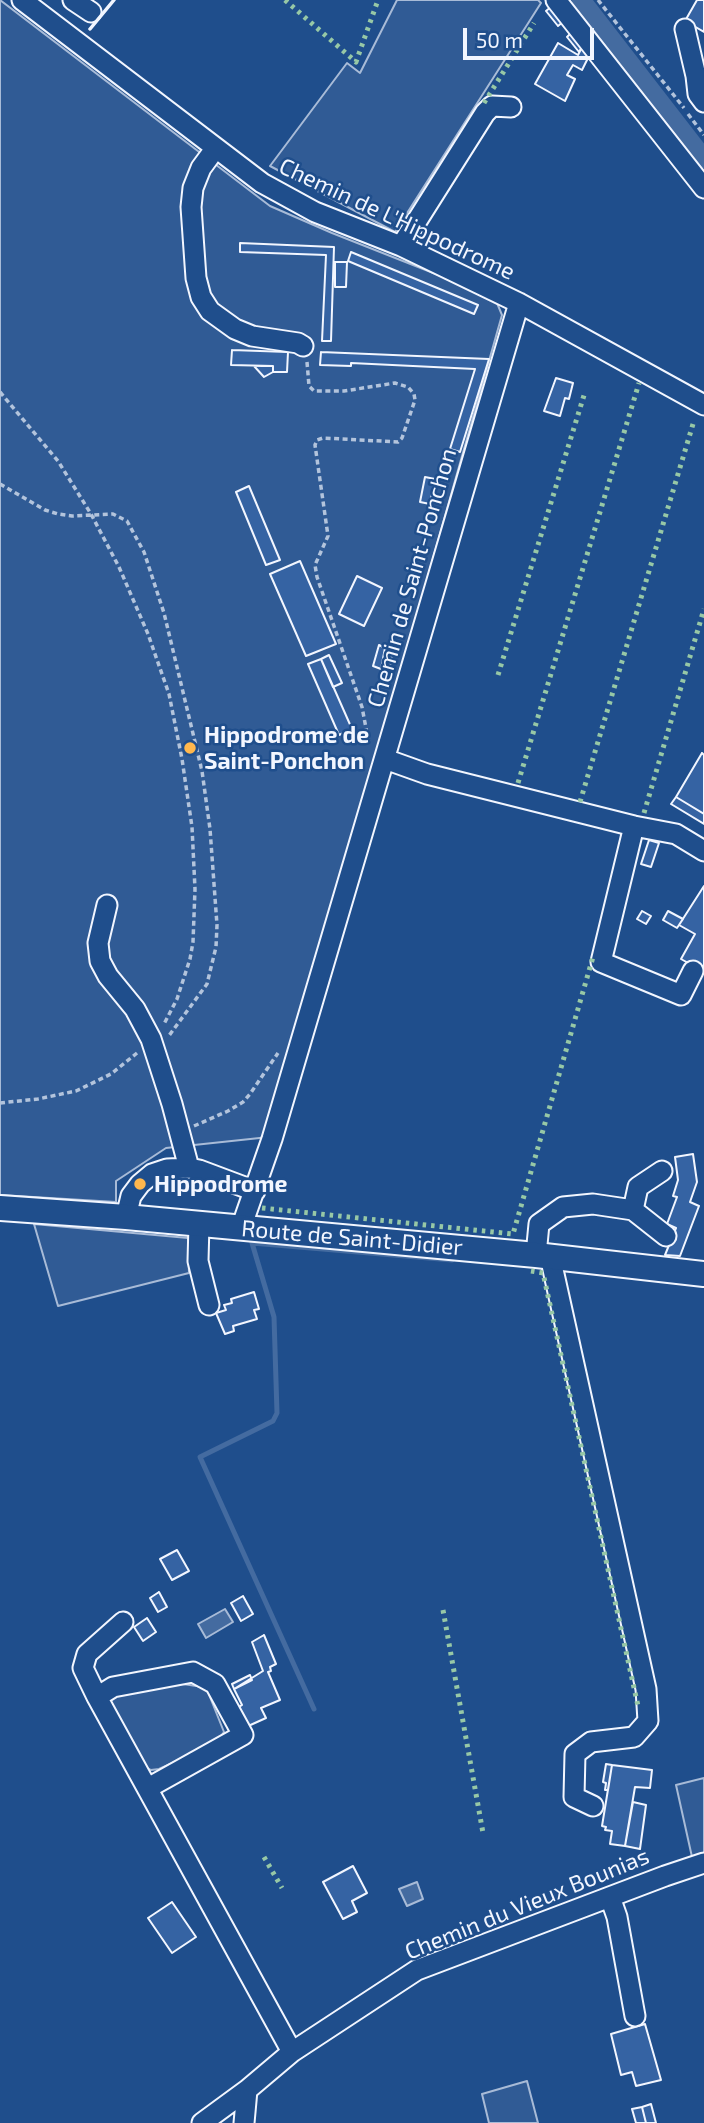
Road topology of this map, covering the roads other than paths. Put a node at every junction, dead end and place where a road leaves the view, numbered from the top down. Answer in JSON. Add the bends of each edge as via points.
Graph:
{"nodes":[{"id":1,"x":23,"y":0,"type":"edge"},
{"id":2,"x":73,"y":0,"type":"edge"},
{"id":3,"x":556,"y":0,"type":"edge"},
{"id":4,"x":91,"y":12,"type":"dead end"},
{"id":5,"x":685,"y":29,"type":"dead end"},
{"id":6,"x":702,"y":93,"type":"edge"},
{"id":7,"x":511,"y":107,"type":"dead end"},
{"id":8,"x":215,"y":149,"type":"junction"},
{"id":9,"x":704,"y":188,"type":"edge"},
{"id":10,"x":401,"y":246,"type":"junction"},
{"id":11,"x":519,"y":303,"type":"junction"},
{"id":12,"x":303,"y":346,"type":"road end"},
{"id":13,"x":704,"y":405,"type":"edge"},
{"id":14,"x":377,"y":753,"type":"junction"},
{"id":15,"x":634,"y":826,"type":"junction"},
{"id":16,"x":704,"y":851,"type":"edge"},
{"id":17,"x":107,"y":905,"type":"dead end"},
{"id":18,"x":693,"y":971,"type":"dead end"},
{"id":19,"x":189,"y":1168,"type":"junction"},
{"id":20,"x":662,"y":1171,"type":"dead end"},
{"id":21,"x":255,"y":1191,"type":"junction"},
{"id":22,"x":0,"y":1208,"type":"edge"},
{"id":23,"x":633,"y":1210,"type":"junction"},
{"id":24,"x":126,"y":1217,"type":"junction"},
{"id":25,"x":199,"y":1224,"type":"junction"},
{"id":26,"x":241,"y":1228,"type":"junction"},
{"id":27,"x":666,"y":1236,"type":"dead end"},
{"id":28,"x":543,"y":1256,"type":"junction"},
{"id":29,"x":704,"y":1274,"type":"edge"},
{"id":30,"x":209,"y":1304,"type":"dead end"},
{"id":31,"x":123,"y":1622,"type":"dead end"},
{"id":32,"x":97,"y":1697,"type":"junction"},
{"id":33,"x":148,"y":1788,"type":"junction"},
{"id":34,"x":593,"y":1806,"type":"dead end"},
{"id":35,"x":704,"y":1863,"type":"edge"},
{"id":36,"x":610,"y":1897,"type":"junction"},
{"id":37,"x":635,"y":2016,"type":"dead end"},
{"id":38,"x":292,"y":2052,"type":"junction"},
{"id":39,"x":247,"y":2090,"type":"junction"},
{"id":40,"x":202,"y":2123,"type":"edge"},
{"id":41,"x":244,"y":2123,"type":"edge"}],
"edges":[{"from":1,"to":8,"type":"street","name":"Chemin de L'Hippodrome"},
{"from":2,"to":4,"type":"street"},
{"from":3,"to":9,"type":"street"},
{"from":5,"to":6,"type":"street"},
{"from":7,"to":10,"type":"street","via":[[492,106],[485,113]]},
{"from":8,"to":10,"type":"street","name":"Chemin de L'Hippodrome","via":[[288,199]]},
{"from":8,"to":12,"type":"street","via":[[201,168],[191,207],[201,297],[210,311],[235,329]]},
{"from":10,"to":11,"type":"street","name":"Chemin de L'Hippodrome"},
{"from":11,"to":13,"type":"street"},
{"from":11,"to":14,"type":"street","name":"Chemin de Saint-Ponchon"},
{"from":14,"to":15,"type":"street","via":[[427,775]]},
{"from":14,"to":21,"type":"street","name":"Chemin de Saint-Ponchon"},
{"from":15,"to":16,"type":"street","via":[[676,834]]},
{"from":15,"to":18,"type":"street","via":[[601,962],[681,995]]},
{"from":17,"to":19,"type":"street","via":[[98,943],[100,961],[151,1040]]},
{"from":19,"to":21,"type":"street"},
{"from":19,"to":24,"type":"street","via":[[152,1174],[131,1196]]},
{"from":20,"to":23,"type":"street","via":[[638,1187]]},
{"from":21,"to":26,"type":"street","name":"Chemin de Saint-Ponchon"},
{"from":22,"to":24,"type":"main road","name":"Route de Saint-Didier"},
{"from":23,"to":27,"type":"street"},
{"from":23,"to":28,"type":"street","via":[[593,1204],[563,1207],[539,1224]]},
{"from":24,"to":25,"type":"main road","name":"Route de Saint-Didier"},
{"from":25,"to":26,"type":"main road","name":"Route de Saint-Didier"},
{"from":25,"to":30,"type":"street","via":[[198,1261]]},
{"from":26,"to":28,"type":"main road","name":"Route de Saint-Didier"},
{"from":28,"to":29,"type":"main road","name":"Route de Saint-Didier"},
{"from":28,"to":34,"type":"street","via":[[646,1689],[648,1721],[634,1737],[592,1742],[575,1754],[574,1797]]},
{"from":31,"to":32,"type":"street","via":[[87,1654],[83,1668]]},
{"from":32,"to":33,"type":"street"},
{"from":32,"to":33,"type":"street","via":[[113,1687],[193,1672],[215,1684],[243,1735]]},
{"from":33,"to":38,"type":"street"},
{"from":35,"to":36,"type":"street","name":"Chemin du Vieux Bounias"},
{"from":36,"to":37,"type":"street"},
{"from":36,"to":38,"type":"street","name":"Chemin du Vieux Bounias","via":[[417,1970]]},
{"from":38,"to":39,"type":"street","name":"Chemin du Vieux Bounias"},
{"from":39,"to":40,"type":"street","name":"Chemin du Vieux Bounias"},
{"from":39,"to":41,"type":"street"}]}
